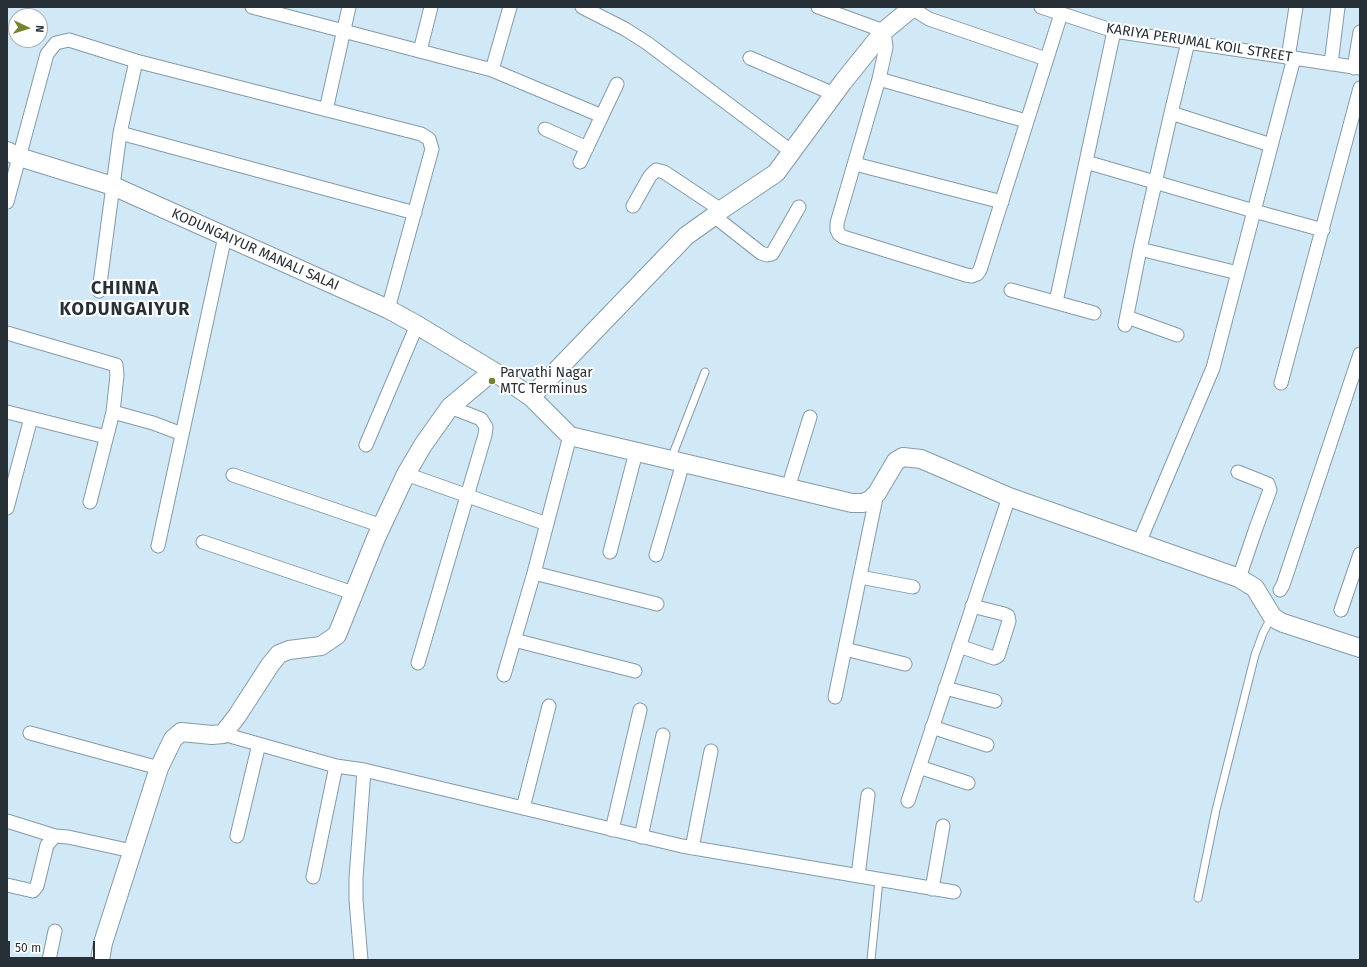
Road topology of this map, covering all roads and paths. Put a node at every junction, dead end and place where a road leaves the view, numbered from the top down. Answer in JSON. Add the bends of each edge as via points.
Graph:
{"nodes":[{"id":1,"x":252,"y":7,"type":"edge"},
{"id":2,"x":349,"y":7,"type":"edge"},
{"id":3,"x":432,"y":7,"type":"edge"},
{"id":4,"x":510,"y":7,"type":"edge"},
{"id":5,"x":582,"y":7,"type":"edge"},
{"id":6,"x":818,"y":7,"type":"edge"},
{"id":7,"x":911,"y":7,"type":"edge"},
{"id":8,"x":1041,"y":7,"type":"edge"},
{"id":9,"x":1296,"y":7,"type":"edge"},
{"id":10,"x":1338,"y":7,"type":"edge"},
{"id":11,"x":267,"y":9,"type":"edge"},
{"id":12,"x":1061,"y":14,"type":"junction"},
{"id":13,"x":344,"y":30,"type":"junction"},
{"id":14,"x":884,"y":31,"type":"junction"},
{"id":15,"x":1114,"y":31,"type":"junction"},
{"id":16,"x":1360,"y":32,"type":"edge"},
{"id":17,"x":1188,"y":42,"type":"junction"},
{"id":18,"x":420,"y":51,"type":"junction"},
{"id":19,"x":750,"y":58,"type":"dead end"},
{"id":20,"x":1291,"y":58,"type":"junction"},
{"id":21,"x":1046,"y":59,"type":"junction"},
{"id":22,"x":136,"y":61,"type":"junction"},
{"id":23,"x":1331,"y":64,"type":"junction"},
{"id":24,"x":1357,"y":68,"type":"edge"},
{"id":25,"x":492,"y":70,"type":"junction"},
{"id":26,"x":880,"y":79,"type":"junction"},
{"id":27,"x":617,"y":84,"type":"dead end"},
{"id":28,"x":1360,"y":88,"type":"edge"},
{"id":29,"x":834,"y":94,"type":"junction"},
{"id":30,"x":326,"y":110,"type":"junction"},
{"id":31,"x":1171,"y":113,"type":"junction"},
{"id":32,"x":602,"y":116,"type":"junction"},
{"id":33,"x":1026,"y":121,"type":"junction"},
{"id":34,"x":545,"y":129,"type":"dead end"},
{"id":35,"x":120,"y":133,"type":"junction"},
{"id":36,"x":1271,"y":145,"type":"junction"},
{"id":37,"x":587,"y":148,"type":"junction"},
{"id":38,"x":792,"y":152,"type":"junction"},
{"id":39,"x":13,"y":154,"type":"edge"},
{"id":40,"x":580,"y":162,"type":"dead end"},
{"id":41,"x":1086,"y":162,"type":"junction"},
{"id":42,"x":855,"y":164,"type":"junction"},
{"id":43,"x":1155,"y":182,"type":"junction"},
{"id":44,"x":113,"y":186,"type":"junction"},
{"id":45,"x":7,"y":202,"type":"edge"},
{"id":46,"x":1002,"y":202,"type":"junction"},
{"id":47,"x":633,"y":206,"type":"dead end"},
{"id":48,"x":799,"y":208,"type":"dead end"},
{"id":49,"x":1254,"y":212,"type":"junction"},
{"id":50,"x":415,"y":213,"type":"junction"},
{"id":51,"x":718,"y":213,"type":"junction"},
{"id":52,"x":1323,"y":230,"type":"junction"},
{"id":53,"x":224,"y":236,"type":"junction"},
{"id":54,"x":1140,"y":249,"type":"junction"},
{"id":55,"x":1238,"y":273,"type":"junction"},
{"id":56,"x":1011,"y":290,"type":"dead end"},
{"id":57,"x":98,"y":291,"type":"dead end"},
{"id":58,"x":1056,"y":302,"type":"junction"},
{"id":59,"x":388,"y":309,"type":"junction"},
{"id":60,"x":1094,"y":312,"type":"dead end"},
{"id":61,"x":417,"y":325,"type":"junction"},
{"id":62,"x":7,"y":333,"type":"edge"},
{"id":63,"x":1177,"y":335,"type":"dead end"},
{"id":64,"x":1360,"y":354,"type":"edge"},
{"id":65,"x":492,"y":371,"type":"junction"},
{"id":66,"x":705,"y":372,"type":"dead end"},
{"id":67,"x":1281,"y":383,"type":"dead end"},
{"id":68,"x":531,"y":397,"type":"junction"},
{"id":69,"x":450,"y":407,"type":"junction"},
{"id":70,"x":7,"y":412,"type":"edge"},
{"id":71,"x":113,"y":412,"type":"junction"},
{"id":72,"x":810,"y":417,"type":"dead end"},
{"id":73,"x":31,"y":418,"type":"junction"},
{"id":74,"x":182,"y":434,"type":"junction"},
{"id":75,"x":570,"y":436,"type":"junction"},
{"id":76,"x":106,"y":437,"type":"junction"},
{"id":77,"x":366,"y":445,"type":"dead end"},
{"id":78,"x":636,"y":452,"type":"junction"},
{"id":79,"x":677,"y":461,"type":"junction"},
{"id":80,"x":1238,"y":472,"type":"dead end"},
{"id":81,"x":406,"y":474,"type":"junction"},
{"id":82,"x":233,"y":475,"type":"dead end"},
{"id":83,"x":788,"y":488,"type":"junction"},
{"id":84,"x":877,"y":493,"type":"junction"},
{"id":85,"x":468,"y":496,"type":"junction"},
{"id":86,"x":1009,"y":497,"type":"junction"},
{"id":87,"x":90,"y":502,"type":"dead end"},
{"id":88,"x":7,"y":508,"type":"edge"},
{"id":89,"x":547,"y":524,"type":"junction"},
{"id":90,"x":382,"y":526,"type":"junction"},
{"id":91,"x":203,"y":542,"type":"dead end"},
{"id":92,"x":1139,"y":543,"type":"junction"},
{"id":93,"x":158,"y":546,"type":"dead end"},
{"id":94,"x":610,"y":552,"type":"dead end"},
{"id":95,"x":1360,"y":554,"type":"edge"},
{"id":96,"x":656,"y":555,"type":"dead end"},
{"id":97,"x":534,"y":573,"type":"junction"},
{"id":98,"x":860,"y":577,"type":"junction"},
{"id":99,"x":1239,"y":578,"type":"junction"},
{"id":100,"x":914,"y":587,"type":"dead end"},
{"id":101,"x":1280,"y":590,"type":"dead end"},
{"id":102,"x":353,"y":594,"type":"junction"},
{"id":103,"x":658,"y":604,"type":"dead end"},
{"id":104,"x":972,"y":606,"type":"junction"},
{"id":105,"x":1341,"y":610,"type":"dead end"},
{"id":106,"x":1272,"y":616,"type":"junction"},
{"id":107,"x":514,"y":640,"type":"junction"},
{"id":108,"x":959,"y":646,"type":"junction"},
{"id":109,"x":1360,"y":648,"type":"edge"},
{"id":110,"x":845,"y":649,"type":"junction"},
{"id":111,"x":418,"y":663,"type":"dead end"},
{"id":112,"x":905,"y":664,"type":"dead end"},
{"id":113,"x":635,"y":671,"type":"dead end"},
{"id":114,"x":504,"y":675,"type":"dead end"},
{"id":115,"x":945,"y":688,"type":"junction"},
{"id":116,"x":835,"y":697,"type":"dead end"},
{"id":117,"x":995,"y":701,"type":"dead end"},
{"id":118,"x":549,"y":706,"type":"dead end"},
{"id":119,"x":640,"y":710,"type":"dead end"},
{"id":120,"x":932,"y":727,"type":"junction"},
{"id":121,"x":30,"y":733,"type":"dead end"},
{"id":122,"x":223,"y":734,"type":"junction"},
{"id":123,"x":663,"y":735,"type":"dead end"},
{"id":124,"x":259,"y":744,"type":"junction"},
{"id":125,"x":987,"y":745,"type":"dead end"},
{"id":126,"x":711,"y":751,"type":"dead end"},
{"id":127,"x":336,"y":766,"type":"junction"},
{"id":128,"x":919,"y":767,"type":"junction"},
{"id":129,"x":159,"y":768,"type":"junction"},
{"id":130,"x":364,"y":770,"type":"junction"},
{"id":131,"x":968,"y":782,"type":"dead end"},
{"id":132,"x":868,"y":795,"type":"dead end"},
{"id":133,"x":908,"y":801,"type":"dead end"},
{"id":134,"x":522,"y":808,"type":"junction"},
{"id":135,"x":7,"y":820,"type":"edge"},
{"id":136,"x":942,"y":826,"type":"dead end"},
{"id":137,"x":612,"y":830,"type":"junction"},
{"id":138,"x":55,"y":836,"type":"junction"},
{"id":139,"x":237,"y":836,"type":"dead end"},
{"id":140,"x":641,"y":837,"type":"junction"},
{"id":141,"x":692,"y":848,"type":"junction"},
{"id":142,"x":132,"y":851,"type":"junction"},
{"id":143,"x":858,"y":876,"type":"junction"},
{"id":144,"x":314,"y":877,"type":"dead end"},
{"id":145,"x":880,"y":880,"type":"junction"},
{"id":146,"x":7,"y":885,"type":"edge"},
{"id":147,"x":932,"y":888,"type":"junction"},
{"id":148,"x":954,"y":892,"type":"dead end"},
{"id":149,"x":1198,"y":898,"type":"dead end"},
{"id":150,"x":54,"y":931,"type":"dead end"},
{"id":151,"x":49,"y":960,"type":"edge"},
{"id":152,"x":100,"y":960,"type":"edge"},
{"id":153,"x":361,"y":960,"type":"edge"},
{"id":154,"x":871,"y":960,"type":"edge"}],
"edges":[{"from":1,"to":11,"type":"street"},
{"from":2,"to":13,"type":"street"},
{"from":3,"to":18,"type":"street"},
{"from":4,"to":25,"type":"street"},
{"from":5,"to":38,"type":"street","via":[[647,43]]},
{"from":6,"to":14,"type":"street"},
{"from":7,"to":14,"type":"street"},
{"from":7,"to":21,"type":"street","via":[[929,19]]},
{"from":8,"to":12,"type":"street","name":"KARIYA PERUMAL KOIL STREET"},
{"from":9,"to":20,"type":"street"},
{"from":10,"to":23,"type":"street"},
{"from":11,"to":13,"type":"street"},
{"from":12,"to":15,"type":"street","name":"KARIYA PERUMAL KOIL STREET"},
{"from":12,"to":21,"type":"street"},
{"from":13,"to":18,"type":"street"},
{"from":13,"to":30,"type":"street"},
{"from":14,"to":26,"type":"street","via":[[886,48]]},
{"from":14,"to":29,"type":"street"},
{"from":15,"to":17,"type":"street","name":"KARIYA PERUMAL KOIL STREET"},
{"from":15,"to":41,"type":"street"},
{"from":16,"to":24,"type":"street"},
{"from":17,"to":20,"type":"street","name":"KARIYA PERUMAL KOIL STREET"},
{"from":17,"to":31,"type":"street"},
{"from":18,"to":25,"type":"street"},
{"from":19,"to":29,"type":"street"},
{"from":20,"to":23,"type":"street","name":"KARIYA PERUMAL KOIL STREET"},
{"from":20,"to":36,"type":"street"},
{"from":21,"to":33,"type":"street"},
{"from":22,"to":30,"type":"street"},
{"from":22,"to":35,"type":"street"},
{"from":22,"to":39,"type":"street","via":[[70,40],[56,43],[47,54]]},
{"from":23,"to":24,"type":"street","name":"KARIYA PERUMAL KOIL STREET"},
{"from":25,"to":32,"type":"street"},
{"from":26,"to":33,"type":"street"},
{"from":26,"to":42,"type":"street"},
{"from":27,"to":32,"type":"street"},
{"from":28,"to":52,"type":"street"},
{"from":29,"to":38,"type":"street"},
{"from":30,"to":50,"type":"street","via":[[422,134],[429,139],[432,149]]},
{"from":31,"to":36,"type":"street"},
{"from":31,"to":43,"type":"street"},
{"from":32,"to":37,"type":"street"},
{"from":33,"to":46,"type":"street"},
{"from":34,"to":37,"type":"street"},
{"from":35,"to":44,"type":"street"},
{"from":35,"to":50,"type":"street"},
{"from":36,"to":49,"type":"street"},
{"from":37,"to":40,"type":"street"},
{"from":38,"to":51,"type":"street","via":[[776,173]]},
{"from":39,"to":44,"type":"street","name":"KODUNGAIYUR MANALI SALAI"},
{"from":39,"to":45,"type":"street"},
{"from":41,"to":43,"type":"street"},
{"from":41,"to":58,"type":"street"},
{"from":42,"to":46,"type":"street"},
{"from":42,"to":46,"type":"street","via":[[837,223],[839,234],[966,275],[972,276],[980,270]]},
{"from":43,"to":49,"type":"street"},
{"from":43,"to":54,"type":"street"},
{"from":44,"to":53,"type":"street","name":"KODUNGAIYUR MANALI SALAI"},
{"from":44,"to":57,"type":"street"},
{"from":47,"to":51,"type":"street","via":[[656,170],[664,172]]},
{"from":48,"to":51,"type":"street","via":[[772,254],[767,255],[761,253]]},
{"from":49,"to":52,"type":"street"},
{"from":49,"to":55,"type":"street"},
{"from":50,"to":59,"type":"street"},
{"from":51,"to":68,"type":"street","via":[[686,236]]},
{"from":52,"to":67,"type":"street"},
{"from":53,"to":59,"type":"street","name":"KODUNGAIYUR MANALI SALAI"},
{"from":53,"to":74,"type":"street"},
{"from":54,"to":55,"type":"street"},
{"from":54,"to":63,"type":"street","via":[[1126,321]]},
{"from":55,"to":92,"type":"street","via":[[1214,368]]},
{"from":56,"to":58,"type":"street"},
{"from":58,"to":60,"type":"street"},
{"from":59,"to":61,"type":"street","name":"KODUNGAIYUR MANALI SALAI"},
{"from":61,"to":65,"type":"street","name":"KODUNGAIYUR MANALI SALAI"},
{"from":61,"to":77,"type":"street"},
{"from":62,"to":71,"type":"street","via":[[116,365],[118,376]]},
{"from":64,"to":101,"type":"street"},
{"from":65,"to":68,"type":"street","name":"KODUNGAIYUR MANALI SALAI"},
{"from":65,"to":69,"type":"street"},
{"from":66,"to":79,"type":"lane"},
{"from":68,"to":75,"type":"street","name":"KODUNGAIYUR MANALI SALAI"},
{"from":69,"to":81,"type":"street"},
{"from":69,"to":85,"type":"street","via":[[481,419],[486,427]]},
{"from":70,"to":73,"type":"street"},
{"from":71,"to":74,"type":"street"},
{"from":71,"to":76,"type":"street"},
{"from":72,"to":83,"type":"street"},
{"from":73,"to":76,"type":"street"},
{"from":73,"to":88,"type":"street"},
{"from":74,"to":93,"type":"street"},
{"from":75,"to":78,"type":"street"},
{"from":75,"to":89,"type":"street"},
{"from":76,"to":87,"type":"street"},
{"from":78,"to":79,"type":"street"},
{"from":78,"to":94,"type":"street"},
{"from":79,"to":83,"type":"street"},
{"from":79,"to":96,"type":"street"},
{"from":80,"to":99,"type":"street","via":[[1268,484],[1270,490]]},
{"from":81,"to":85,"type":"street"},
{"from":81,"to":90,"type":"street"},
{"from":82,"to":90,"type":"street"},
{"from":83,"to":84,"type":"street","via":[[852,503],[870,500]]},
{"from":84,"to":86,"type":"street","via":[[896,461],[903,457],[912,457]]},
{"from":84,"to":98,"type":"street"},
{"from":85,"to":89,"type":"street"},
{"from":85,"to":111,"type":"street"},
{"from":86,"to":92,"type":"street"},
{"from":86,"to":104,"type":"street"},
{"from":89,"to":97,"type":"street"},
{"from":90,"to":102,"type":"street"},
{"from":91,"to":102,"type":"street"},
{"from":92,"to":99,"type":"street"},
{"from":95,"to":105,"type":"street"},
{"from":97,"to":103,"type":"street"},
{"from":97,"to":107,"type":"street"},
{"from":98,"to":100,"type":"street"},
{"from":98,"to":110,"type":"street"},
{"from":99,"to":106,"type":"street","via":[[1255,588]]},
{"from":102,"to":122,"type":"street","via":[[337,635],[321,646],[289,650],[279,654]]},
{"from":104,"to":108,"type":"street"},
{"from":104,"to":108,"type":"street","via":[[1008,616],[1009,621],[999,653],[994,658]]},
{"from":106,"to":109,"type":"street","via":[[1284,623]]},
{"from":106,"to":149,"type":"lane","via":[[1255,655],[1216,810]]},
{"from":107,"to":113,"type":"street"},
{"from":107,"to":114,"type":"street"},
{"from":108,"to":115,"type":"street"},
{"from":110,"to":112,"type":"street"},
{"from":110,"to":116,"type":"street"},
{"from":115,"to":117,"type":"street"},
{"from":115,"to":120,"type":"street"},
{"from":118,"to":134,"type":"street"},
{"from":119,"to":137,"type":"street"},
{"from":120,"to":125,"type":"street"},
{"from":120,"to":128,"type":"street"},
{"from":121,"to":129,"type":"street"},
{"from":122,"to":124,"type":"street"},
{"from":122,"to":129,"type":"street","via":[[212,736],[181,732],[173,739]]},
{"from":123,"to":140,"type":"street"},
{"from":124,"to":127,"type":"street"},
{"from":124,"to":139,"type":"street"},
{"from":126,"to":141,"type":"street"},
{"from":127,"to":130,"type":"street"},
{"from":127,"to":144,"type":"street"},
{"from":128,"to":131,"type":"street"},
{"from":128,"to":133,"type":"street"},
{"from":129,"to":142,"type":"street"},
{"from":130,"to":134,"type":"street"},
{"from":130,"to":153,"type":"street","via":[[356,878]]},
{"from":132,"to":143,"type":"street"},
{"from":134,"to":137,"type":"street"},
{"from":135,"to":138,"type":"street"},
{"from":136,"to":147,"type":"street"},
{"from":137,"to":140,"type":"street"},
{"from":138,"to":142,"type":"street"},
{"from":138,"to":146,"type":"street","via":[[47,845],[37,886],[33,891]]},
{"from":140,"to":141,"type":"street"},
{"from":141,"to":143,"type":"street"},
{"from":142,"to":152,"type":"street"},
{"from":143,"to":145,"type":"street"},
{"from":145,"to":147,"type":"street"},
{"from":145,"to":154,"type":"lane"},
{"from":147,"to":148,"type":"street"},
{"from":150,"to":151,"type":"street"}]}
